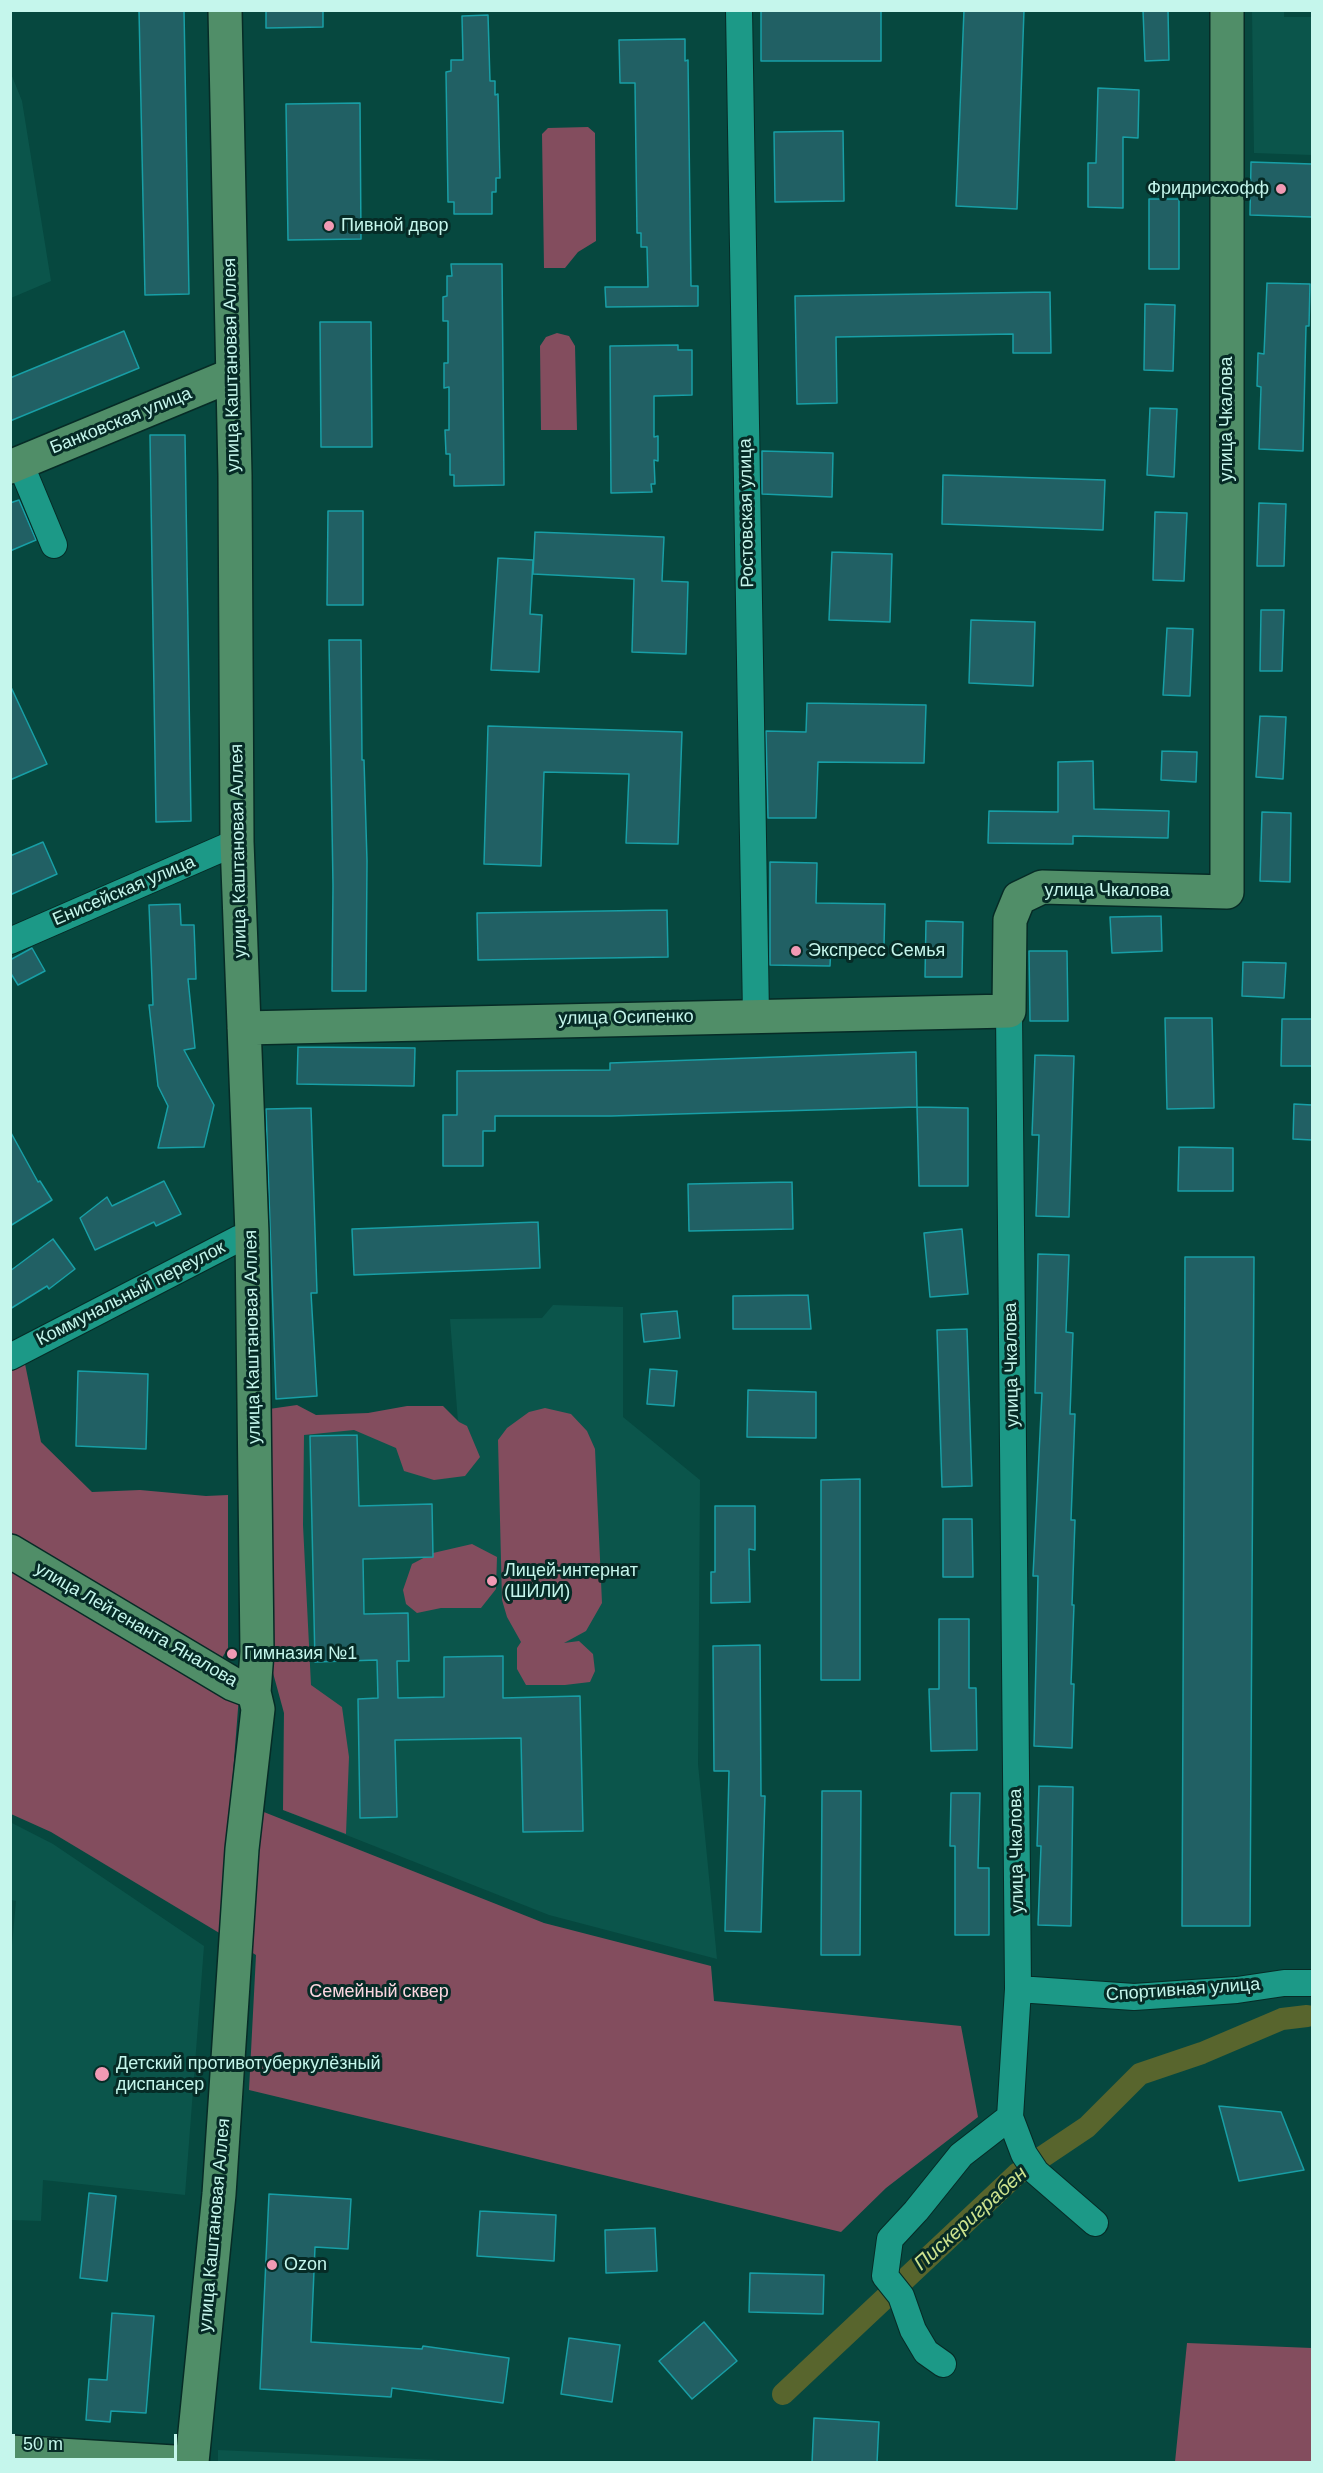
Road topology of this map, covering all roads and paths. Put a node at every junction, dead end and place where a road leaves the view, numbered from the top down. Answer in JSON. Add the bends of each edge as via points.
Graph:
{"nodes":[{"id":1,"x":225,"y":10,"type":"edge"},
{"id":2,"x":739,"y":10,"type":"edge"},
{"id":3,"x":1227,"y":10,"type":"edge"},
{"id":4,"x":232,"y":375,"type":"junction"},
{"id":5,"x":15,"y":465,"type":"edge"},
{"id":6,"x":54,"y":544,"type":"dead end"},
{"id":7,"x":237,"y":842,"type":"junction"},
{"id":8,"x":10,"y":940,"type":"edge"},
{"id":9,"x":1009,"y":1011,"type":"junction"},
{"id":10,"x":756,"y":1015,"type":"junction"},
{"id":11,"x":244,"y":1028,"type":"junction"},
{"id":12,"x":252,"y":1234,"type":"junction"},
{"id":13,"x":10,"y":1357,"type":"edge"},
{"id":14,"x":10,"y":1551,"type":"edge"},
{"id":15,"x":255,"y":1696,"type":"junction"},
{"id":16,"x":1312,"y":1983,"type":"edge"},
{"id":17,"x":1018,"y":1989,"type":"junction"},
{"id":18,"x":1010,"y":2117,"type":"junction"},
{"id":19,"x":1095,"y":2223,"type":"dead end"},
{"id":20,"x":943,"y":2364,"type":"dead end"},
{"id":21,"x":10,"y":2452,"type":"edge"},
{"id":22,"x":192,"y":2462,"type":"edge"},
{"id":23,"x":174,"y":2463,"type":"edge"},
{"id":24,"x":185,"y":2463,"type":"edge"}],
"edges":[{"from":1,"to":4,"type":"street","name":"улица Каштановая Аллея"},
{"from":2,"to":10,"type":"street","name":"Ростовская улица"},
{"from":3,"to":9,"type":"street","name":"улица Чкалова","via":[[1227,892],[1042,887],[1019,898],[1010,920]]},
{"from":4,"to":5,"type":"street","name":"Банковская улица"},
{"from":4,"to":7,"type":"street","name":"улица Каштановая Аллея"},
{"from":5,"to":6,"type":"street"},
{"from":7,"to":8,"type":"street","name":"Енисейская улица"},
{"from":7,"to":11,"type":"street","name":"улица Каштановая Аллея"},
{"from":9,"to":10,"type":"street","name":"улица Осипенко"},
{"from":9,"to":17,"type":"street","name":"улица Чкалова"},
{"from":10,"to":11,"type":"street","name":"улица Осипенко"},
{"from":11,"to":12,"type":"street","name":"улица Каштановая Аллея"},
{"from":12,"to":13,"type":"street","name":"Коммунальный переулок"},
{"from":12,"to":15,"type":"street","name":"улица Каштановая Аллея"},
{"from":14,"to":15,"type":"street","name":"улица Лейтенанта Яналова"},
{"from":15,"to":22,"type":"street","name":"улица Каштановая Аллея","via":[[258,1709],[242,1849],[219,2194]]},
{"from":16,"to":17,"type":"street","name":"Спортивная улица","via":[[1134,1997]]},
{"from":17,"to":18,"type":"street","name":"улица Чкалова"},
{"from":18,"to":19,"type":"street","via":[[1030,2163]]},
{"from":18,"to":20,"type":"street","via":[[961,2155],[890,2239],[885,2276],[901,2296],[926,2352]]},
{"from":21,"to":23,"type":"street"},
{"from":22,"to":24,"type":"street"}]}
